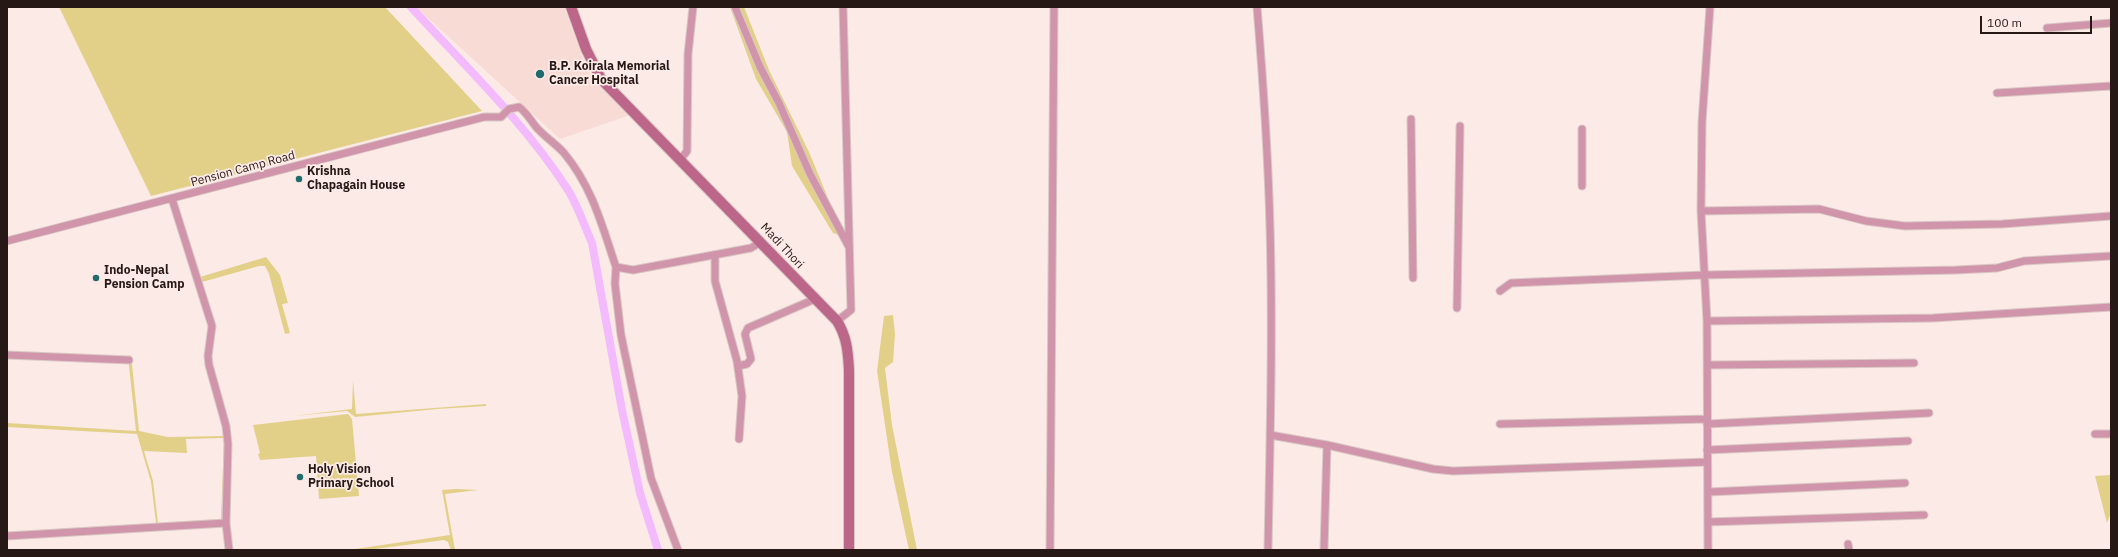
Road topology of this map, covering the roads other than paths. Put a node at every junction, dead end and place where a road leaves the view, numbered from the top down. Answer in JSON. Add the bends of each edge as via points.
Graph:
{"nodes":[{"id":1,"x":571,"y":7,"type":"edge"},
{"id":2,"x":693,"y":7,"type":"edge"},
{"id":3,"x":735,"y":7,"type":"edge"},
{"id":4,"x":844,"y":7,"type":"edge"},
{"id":5,"x":1054,"y":7,"type":"edge"},
{"id":6,"x":1257,"y":7,"type":"edge"},
{"id":7,"x":1710,"y":7,"type":"edge"},
{"id":8,"x":2111,"y":23,"type":"edge"},
{"id":9,"x":2047,"y":28,"type":"dead end"},
{"id":10,"x":2111,"y":86,"type":"edge"},
{"id":11,"x":1997,"y":93,"type":"dead end"},
{"id":12,"x":1411,"y":119,"type":"dead end"},
{"id":13,"x":1460,"y":126,"type":"dead end"},
{"id":14,"x":1582,"y":129,"type":"dead end"},
{"id":15,"x":680,"y":160,"type":"junction"},
{"id":16,"x":1582,"y":186,"type":"dead end"},
{"id":17,"x":172,"y":199,"type":"junction"},
{"id":18,"x":1701,"y":211,"type":"junction"},
{"id":19,"x":2111,"y":216,"type":"edge"},
{"id":20,"x":7,"y":241,"type":"edge"},
{"id":21,"x":761,"y":242,"type":"junction"},
{"id":22,"x":850,"y":250,"type":"junction"},
{"id":23,"x":715,"y":255,"type":"junction"},
{"id":24,"x":2111,"y":256,"type":"edge"},
{"id":25,"x":616,"y":267,"type":"junction"},
{"id":26,"x":1704,"y":275,"type":"junction"},
{"id":27,"x":1413,"y":278,"type":"dead end"},
{"id":28,"x":1500,"y":291,"type":"dead end"},
{"id":29,"x":815,"y":299,"type":"junction"},
{"id":30,"x":2111,"y":307,"type":"edge"},
{"id":31,"x":1457,"y":308,"type":"dead end"},
{"id":32,"x":837,"y":321,"type":"junction"},
{"id":33,"x":1707,"y":321,"type":"junction"},
{"id":34,"x":7,"y":355,"type":"edge"},
{"id":35,"x":129,"y":360,"type":"dead end"},
{"id":36,"x":1914,"y":363,"type":"dead end"},
{"id":37,"x":1708,"y":365,"type":"junction"},
{"id":38,"x":738,"y":366,"type":"junction"},
{"id":39,"x":1928,"y":413,"type":"dead end"},
{"id":40,"x":1707,"y":421,"type":"junction"},
{"id":41,"x":1500,"y":424,"type":"dead end"},
{"id":42,"x":1270,"y":434,"type":"junction"},
{"id":43,"x":2095,"y":434,"type":"dead end"},
{"id":44,"x":2111,"y":434,"type":"edge"},
{"id":45,"x":739,"y":439,"type":"dead end"},
{"id":46,"x":1908,"y":441,"type":"dead end"},
{"id":47,"x":1327,"y":445,"type":"junction"},
{"id":48,"x":1707,"y":450,"type":"junction"},
{"id":49,"x":1708,"y":462,"type":"junction"},
{"id":50,"x":1905,"y":483,"type":"dead end"},
{"id":51,"x":1708,"y":492,"type":"junction"},
{"id":52,"x":1924,"y":515,"type":"dead end"},
{"id":53,"x":1708,"y":522,"type":"junction"},
{"id":54,"x":226,"y":523,"type":"junction"},
{"id":55,"x":7,"y":536,"type":"edge"},
{"id":56,"x":229,"y":550,"type":"edge"},
{"id":57,"x":678,"y":550,"type":"edge"},
{"id":58,"x":849,"y":550,"type":"edge"},
{"id":59,"x":1050,"y":550,"type":"edge"},
{"id":60,"x":1268,"y":550,"type":"edge"},
{"id":61,"x":1324,"y":550,"type":"edge"},
{"id":62,"x":1708,"y":550,"type":"edge"}],
"edges":[{"from":1,"to":15,"type":"main road","name":"Madi Thori","via":[[586,49],[601,79]]},
{"from":2,"to":15,"type":"street","via":[[688,54],[687,151]]},
{"from":3,"to":22,"type":"street","via":[[810,174]]},
{"from":4,"to":22,"type":"street"},
{"from":5,"to":59,"type":"street"},
{"from":6,"to":42,"type":"street","via":[[1264,90],[1270,227]]},
{"from":7,"to":18,"type":"street","via":[[1702,122]]},
{"from":8,"to":9,"type":"street"},
{"from":10,"to":11,"type":"street"},
{"from":12,"to":27,"type":"street"},
{"from":13,"to":31,"type":"street"},
{"from":14,"to":16,"type":"street"},
{"from":15,"to":21,"type":"main road","name":"Madi Thori"},
{"from":17,"to":20,"type":"street","name":"Pension Camp Road"},
{"from":17,"to":25,"type":"street","name":"Pension Camp Road","via":[[484,117],[501,117],[509,109],[519,107],[564,153],[580,177],[596,206]]},
{"from":17,"to":54,"type":"street","via":[[212,326],[209,365],[226,426],[228,444]]},
{"from":18,"to":19,"type":"street","via":[[1819,209],[1866,221],[1905,226],[2002,224]]},
{"from":18,"to":26,"type":"street"},
{"from":21,"to":23,"type":"street","via":[[751,248]]},
{"from":21,"to":29,"type":"main road","name":"Madi Thori"},
{"from":22,"to":32,"type":"street","via":[[851,310]]},
{"from":23,"to":25,"type":"street","via":[[633,270]]},
{"from":23,"to":38,"type":"street","via":[[714,281]]},
{"from":24,"to":26,"type":"street","via":[[2032,261],[1997,268],[1956,270]]},
{"from":25,"to":57,"type":"street","via":[[615,284],[621,335],[651,478]]},
{"from":26,"to":28,"type":"street","via":[[1511,283]]},
{"from":26,"to":33,"type":"street"},
{"from":29,"to":32,"type":"main road","name":"Madi Thori"},
{"from":29,"to":38,"type":"street","via":[[748,328],[745,334],[752,359]]},
{"from":30,"to":33,"type":"street","via":[[1933,318]]},
{"from":32,"to":58,"type":"main road","name":"Madi Thori","via":[[846,339],[849,370]]},
{"from":33,"to":37,"type":"street"},
{"from":34,"to":35,"type":"street"},
{"from":36,"to":37,"type":"street"},
{"from":37,"to":40,"type":"street"},
{"from":38,"to":45,"type":"street","via":[[742,396]]},
{"from":39,"to":40,"type":"street"},
{"from":40,"to":41,"type":"street"},
{"from":40,"to":48,"type":"street"},
{"from":42,"to":47,"type":"street"},
{"from":42,"to":60,"type":"street"},
{"from":43,"to":44,"type":"street"},
{"from":46,"to":48,"type":"street"},
{"from":47,"to":49,"type":"street","via":[[1433,469],[1453,471]]},
{"from":47,"to":61,"type":"street"},
{"from":48,"to":49,"type":"street"},
{"from":49,"to":51,"type":"street"},
{"from":50,"to":51,"type":"street"},
{"from":51,"to":53,"type":"street"},
{"from":52,"to":53,"type":"street"},
{"from":53,"to":62,"type":"street"},
{"from":54,"to":55,"type":"street"},
{"from":54,"to":56,"type":"street"}]}
